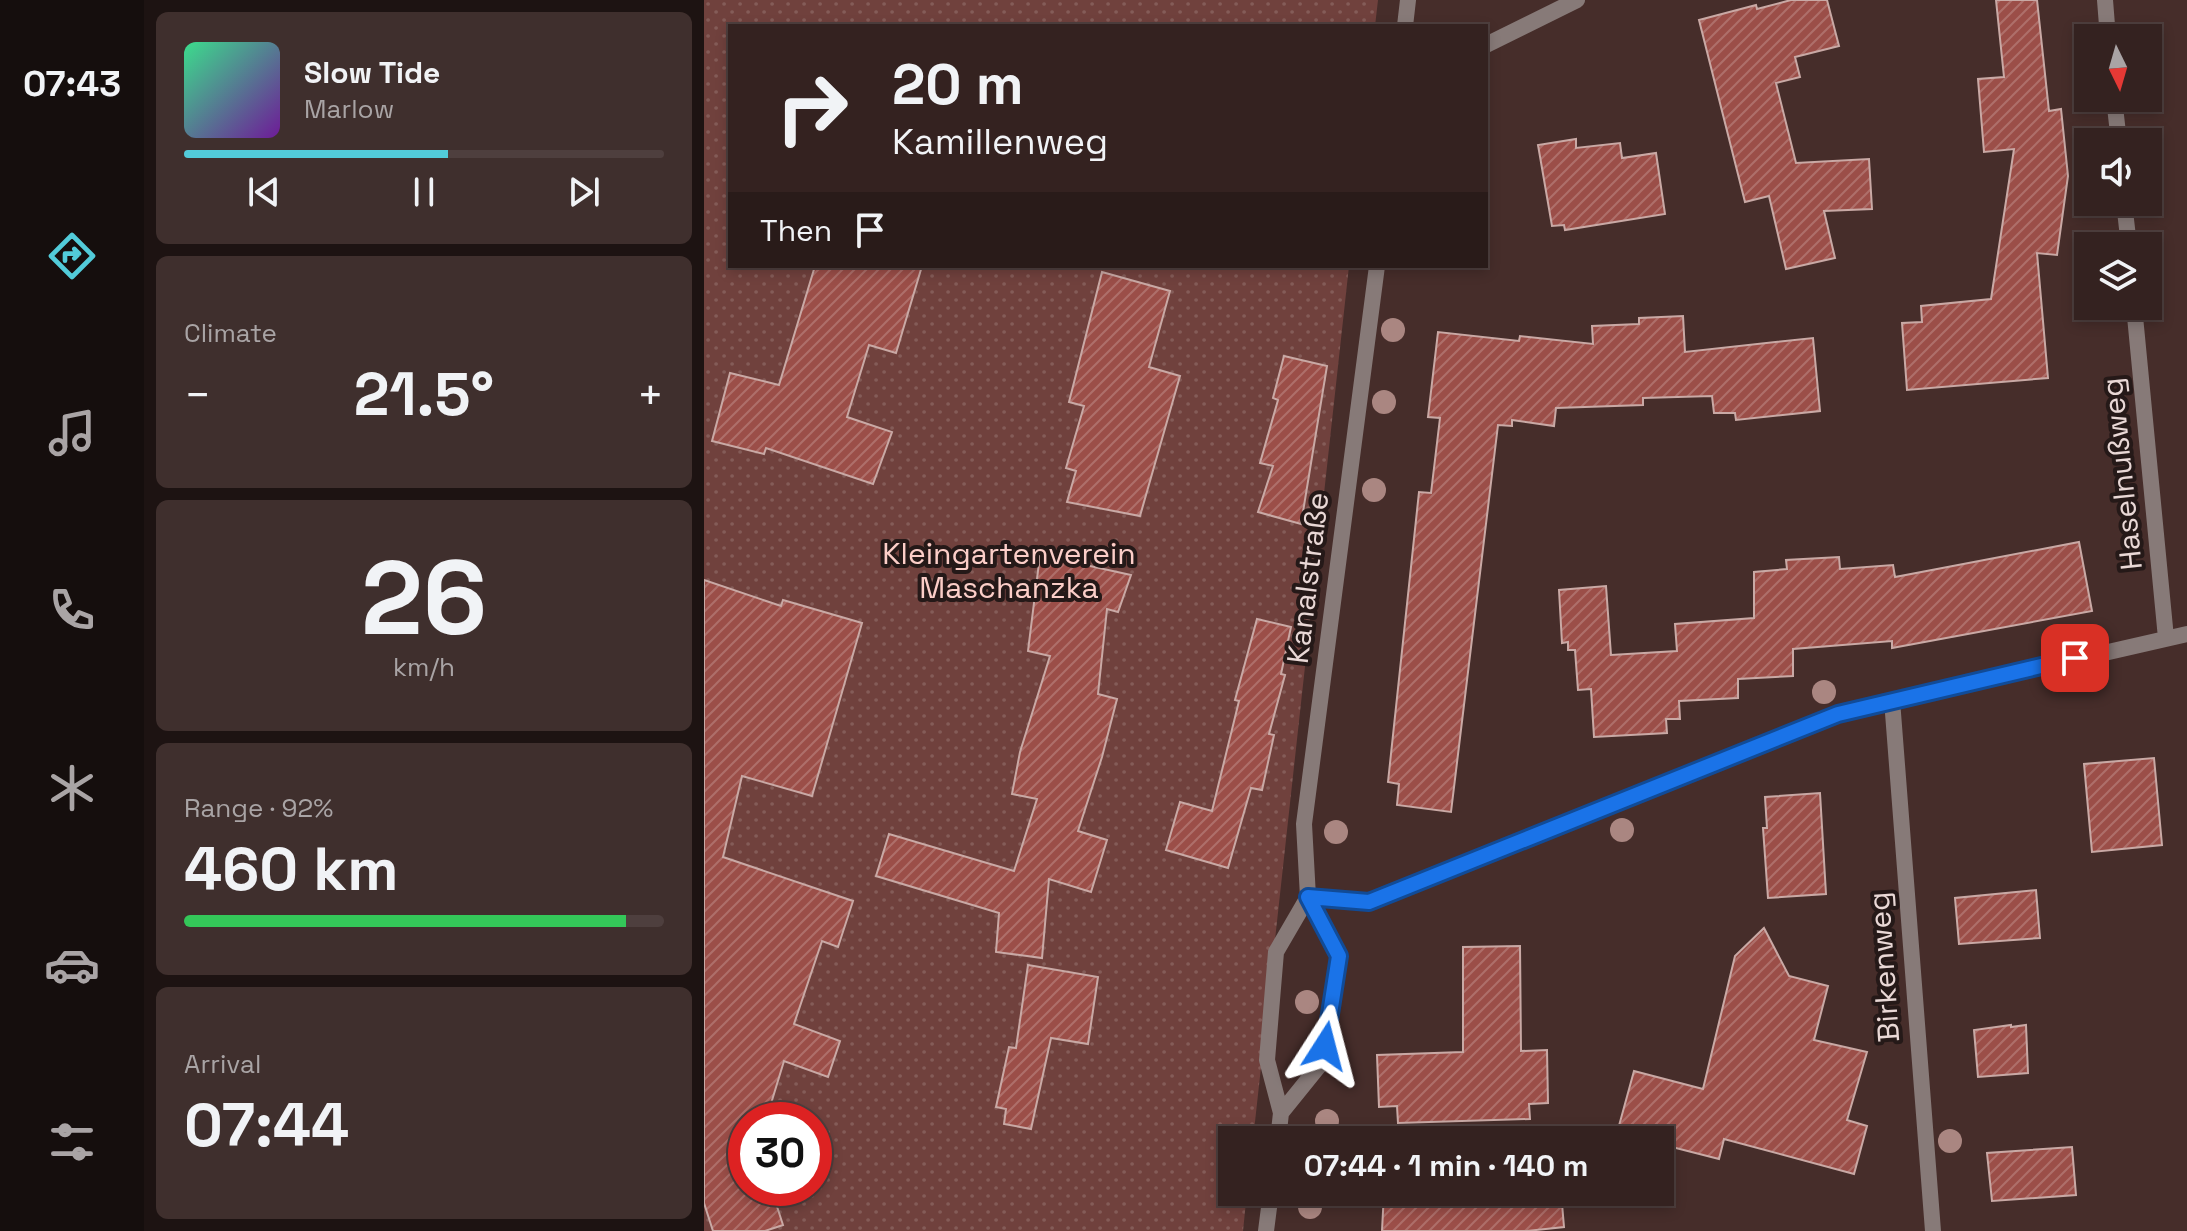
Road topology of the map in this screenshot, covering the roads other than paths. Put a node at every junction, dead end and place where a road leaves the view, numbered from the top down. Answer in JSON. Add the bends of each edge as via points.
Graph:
{"nodes":[{"id":1,"x":1408,"y":0,"type":"edge"},
{"id":2,"x":1577,"y":0,"type":"edge"},
{"id":3,"x":2105,"y":0,"type":"edge"},
{"id":4,"x":1405,"y":24,"type":"edge"},
{"id":5,"x":2107,"y":24,"type":"edge"},
{"id":6,"x":1488,"y":44,"type":"edge"},
{"id":7,"x":1377,"y":268,"type":"edge"},
{"id":8,"x":2135,"y":320,"type":"edge"},
{"id":9,"x":2187,"y":634,"type":"edge"},
{"id":10,"x":2166,"y":638,"type":"junction"},
{"id":11,"x":1892,"y":700,"type":"junction"},
{"id":12,"x":1308,"y":897,"type":"junction"},
{"id":13,"x":1281,"y":1113,"type":"junction"},
{"id":14,"x":1280,"y":1126,"type":"edge"},
{"id":15,"x":1269,"y":1206,"type":"edge"},
{"id":16,"x":1266,"y":1231,"type":"edge"},
{"id":17,"x":1933,"y":1231,"type":"edge"}],
"edges":[{"from":1,"to":4,"type":"street"},
{"from":2,"to":6,"type":"street"},
{"from":3,"to":5,"type":"street"},
{"from":7,"to":12,"type":"street","name":"Kanalstraße","via":[[1304,824]]},
{"from":8,"to":10,"type":"street","name":"Haselnußweg"},
{"from":9,"to":10,"type":"street"},
{"from":10,"to":11,"type":"street"},
{"from":11,"to":12,"type":"street","via":[[1838,714],[1369,902]]},
{"from":11,"to":17,"type":"street","name":"Birkenweg"},
{"from":12,"to":13,"type":"street","via":[[1276,952],[1267,1060]]},
{"from":12,"to":13,"type":"street","name":"Kanalstraße","via":[[1339,956],[1323,1061]]},
{"from":13,"to":14,"type":"street"},
{"from":15,"to":16,"type":"street"}]}
